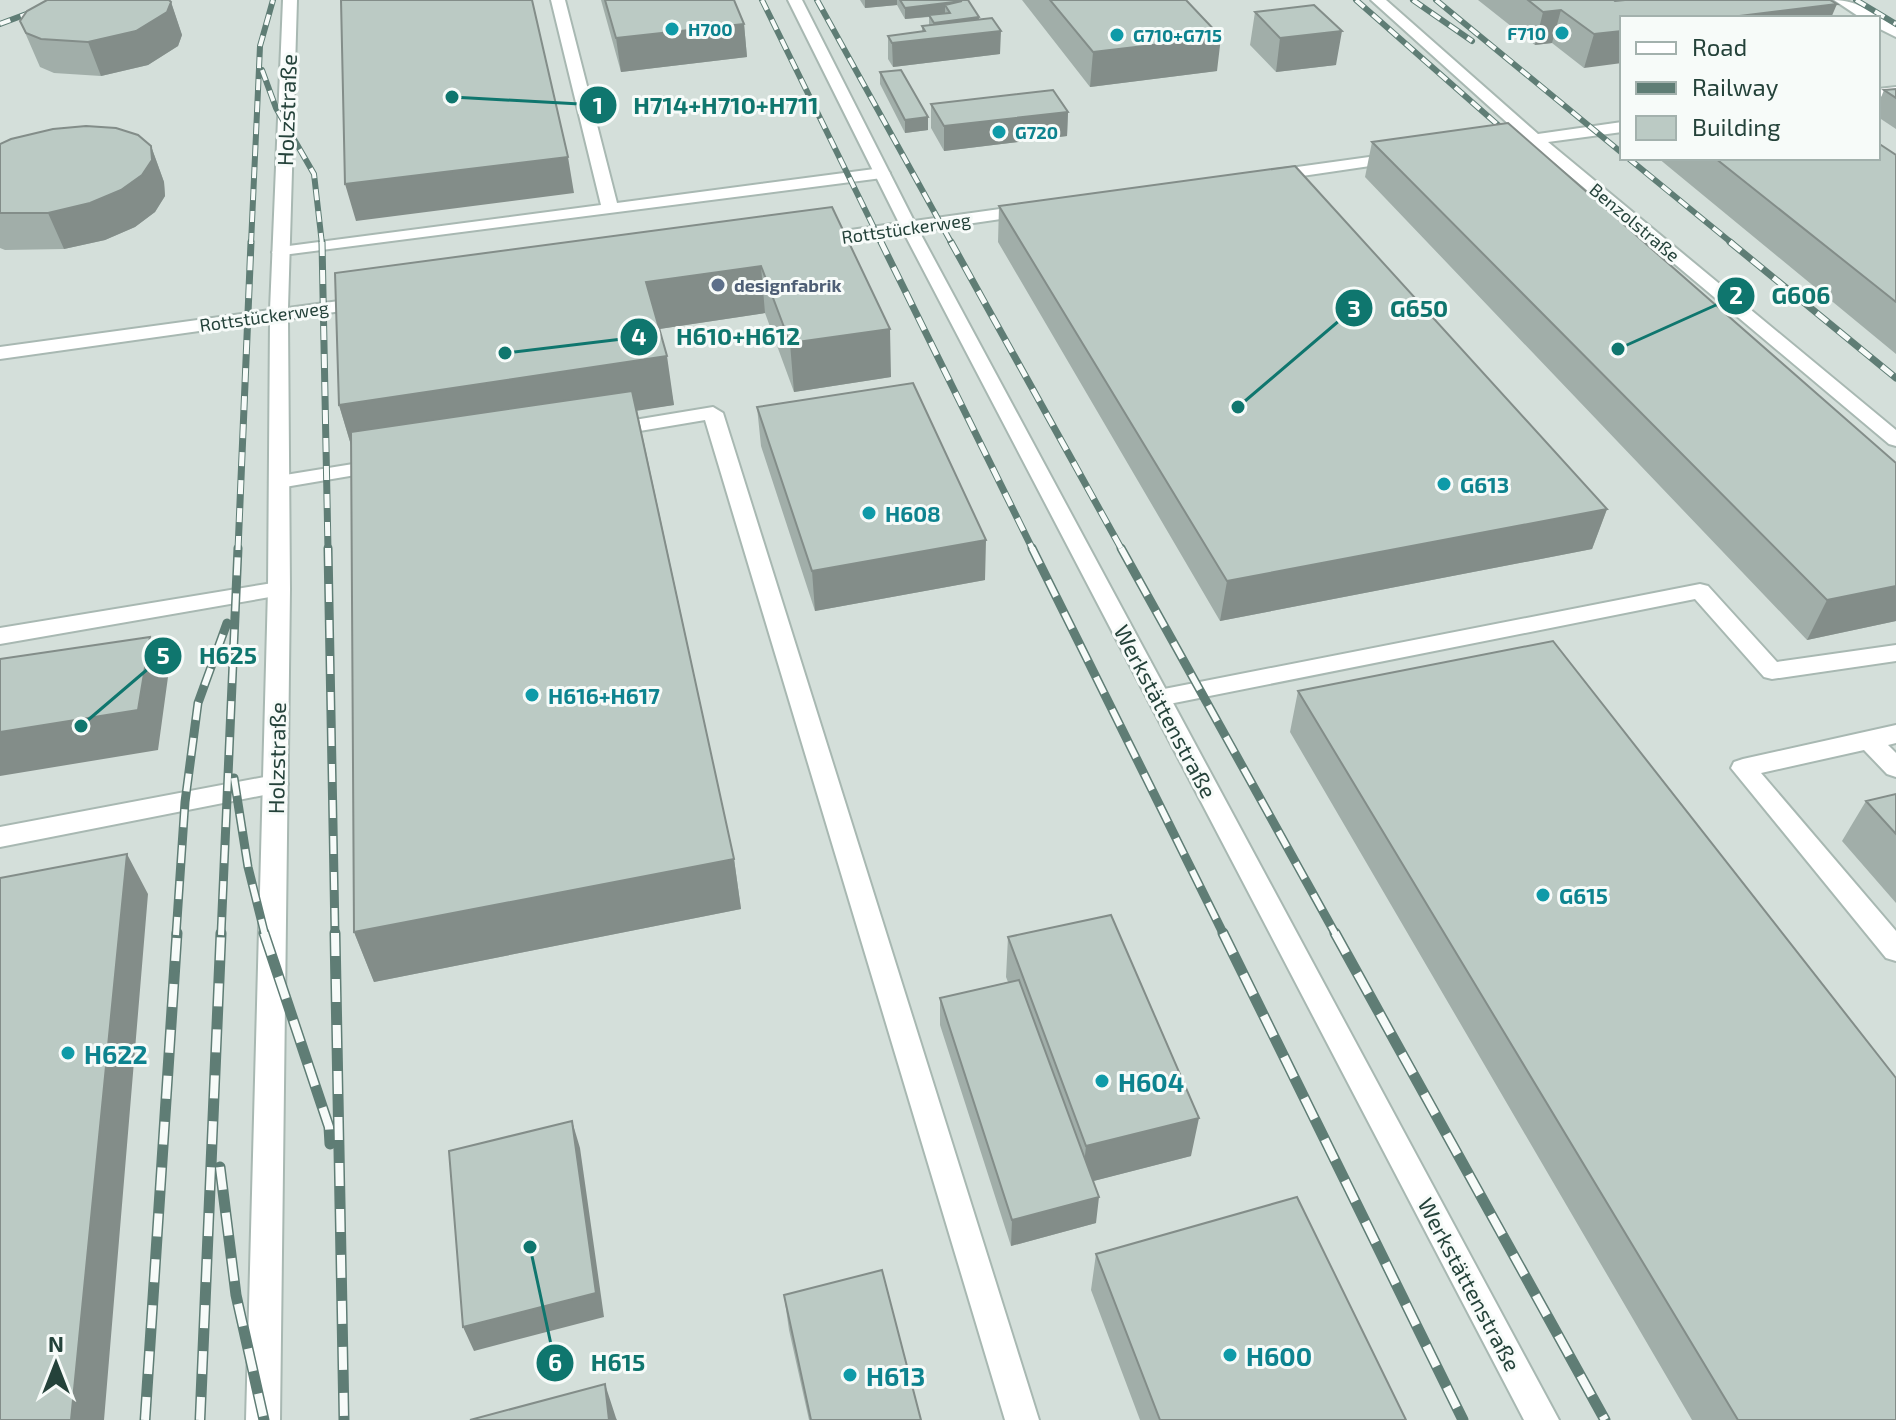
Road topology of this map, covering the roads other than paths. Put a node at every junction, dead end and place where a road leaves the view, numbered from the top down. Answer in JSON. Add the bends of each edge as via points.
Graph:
{"nodes":[{"id":1,"x":290,"y":0,"type":"edge"},
{"id":2,"x":558,"y":0,"type":"edge"},
{"id":3,"x":795,"y":0,"type":"edge"},
{"id":4,"x":1378,"y":0,"type":"edge"},
{"id":5,"x":1841,"y":0,"type":"edge"},
{"id":6,"x":1868,"y":16,"type":"edge"},
{"id":7,"x":1620,"y":127,"type":"edge"},
{"id":8,"x":1535,"y":139,"type":"junction"},
{"id":9,"x":1485,"y":145,"type":"edge"},
{"id":10,"x":1423,"y":154,"type":"edge"},
{"id":11,"x":882,"y":173,"type":"junction"},
{"id":12,"x":1252,"y":179,"type":"edge"},
{"id":13,"x":1050,"y":207,"type":"edge"},
{"id":14,"x":610,"y":209,"type":"junction"},
{"id":15,"x":909,"y":227,"type":"junction"},
{"id":16,"x":797,"y":243,"type":"edge"},
{"id":17,"x":281,"y":252,"type":"junction"},
{"id":18,"x":386,"y":299,"type":"edge"},
{"id":19,"x":279,"y":314,"type":"junction"},
{"id":20,"x":0,"y":353,"type":"edge"},
{"id":21,"x":590,"y":433,"type":"edge"},
{"id":22,"x":1896,"y":440,"type":"edge"},
{"id":23,"x":405,"y":462,"type":"edge"},
{"id":24,"x":279,"y":482,"type":"junction"},
{"id":25,"x":279,"y":589,"type":"junction"},
{"id":26,"x":0,"y":636,"type":"edge"},
{"id":27,"x":1896,"y":653,"type":"edge"},
{"id":28,"x":1159,"y":698,"type":"junction"},
{"id":29,"x":1896,"y":734,"type":"edge"},
{"id":30,"x":1869,"y":740,"type":"junction"},
{"id":31,"x":1896,"y":768,"type":"edge"},
{"id":32,"x":275,"y":784,"type":"junction"},
{"id":33,"x":0,"y":837,"type":"edge"},
{"id":34,"x":1896,"y":950,"type":"edge"},
{"id":35,"x":263,"y":1420,"type":"edge"},
{"id":36,"x":1022,"y":1420,"type":"edge"},
{"id":37,"x":1542,"y":1420,"type":"edge"}],
"edges":[{"from":1,"to":17,"type":"street","name":"Holzstraße"},
{"from":2,"to":14,"type":"street"},
{"from":3,"to":11,"type":"street","name":"Werkstättenstraße"},
{"from":4,"to":8,"type":"street","name":"Benzolstraße"},
{"from":5,"to":6,"type":"street"},
{"from":7,"to":8,"type":"street"},
{"from":8,"to":9,"type":"street"},
{"from":8,"to":22,"type":"street","name":"Benzolstraße"},
{"from":10,"to":12,"type":"street"},
{"from":11,"to":14,"type":"street"},
{"from":11,"to":15,"type":"street","name":"Werkstättenstraße"},
{"from":13,"to":15,"type":"street","name":"Rottstückerweg"},
{"from":14,"to":17,"type":"street"},
{"from":15,"to":16,"type":"street","name":"Rottstückerweg"},
{"from":15,"to":28,"type":"street","name":"Werkstättenstraße"},
{"from":17,"to":19,"type":"street","name":"Holzstraße"},
{"from":18,"to":19,"type":"street","name":"Rottstückerweg"},
{"from":19,"to":20,"type":"street","name":"Rottstückerweg"},
{"from":19,"to":24,"type":"street","name":"Holzstraße"},
{"from":21,"to":36,"type":"street","via":[[713,413]]},
{"from":23,"to":24,"type":"street"},
{"from":24,"to":25,"type":"street","name":"Holzstraße"},
{"from":25,"to":26,"type":"street"},
{"from":25,"to":32,"type":"street","name":"Holzstraße"},
{"from":27,"to":28,"type":"street","via":[[1772,671],[1700,591]]},
{"from":28,"to":37,"type":"street","name":"Werkstättenstraße"},
{"from":29,"to":30,"type":"street"},
{"from":30,"to":31,"type":"street"},
{"from":30,"to":34,"type":"street","via":[[1743,768]]},
{"from":32,"to":33,"type":"street"},
{"from":32,"to":35,"type":"street","name":"Holzstraße"}]}
